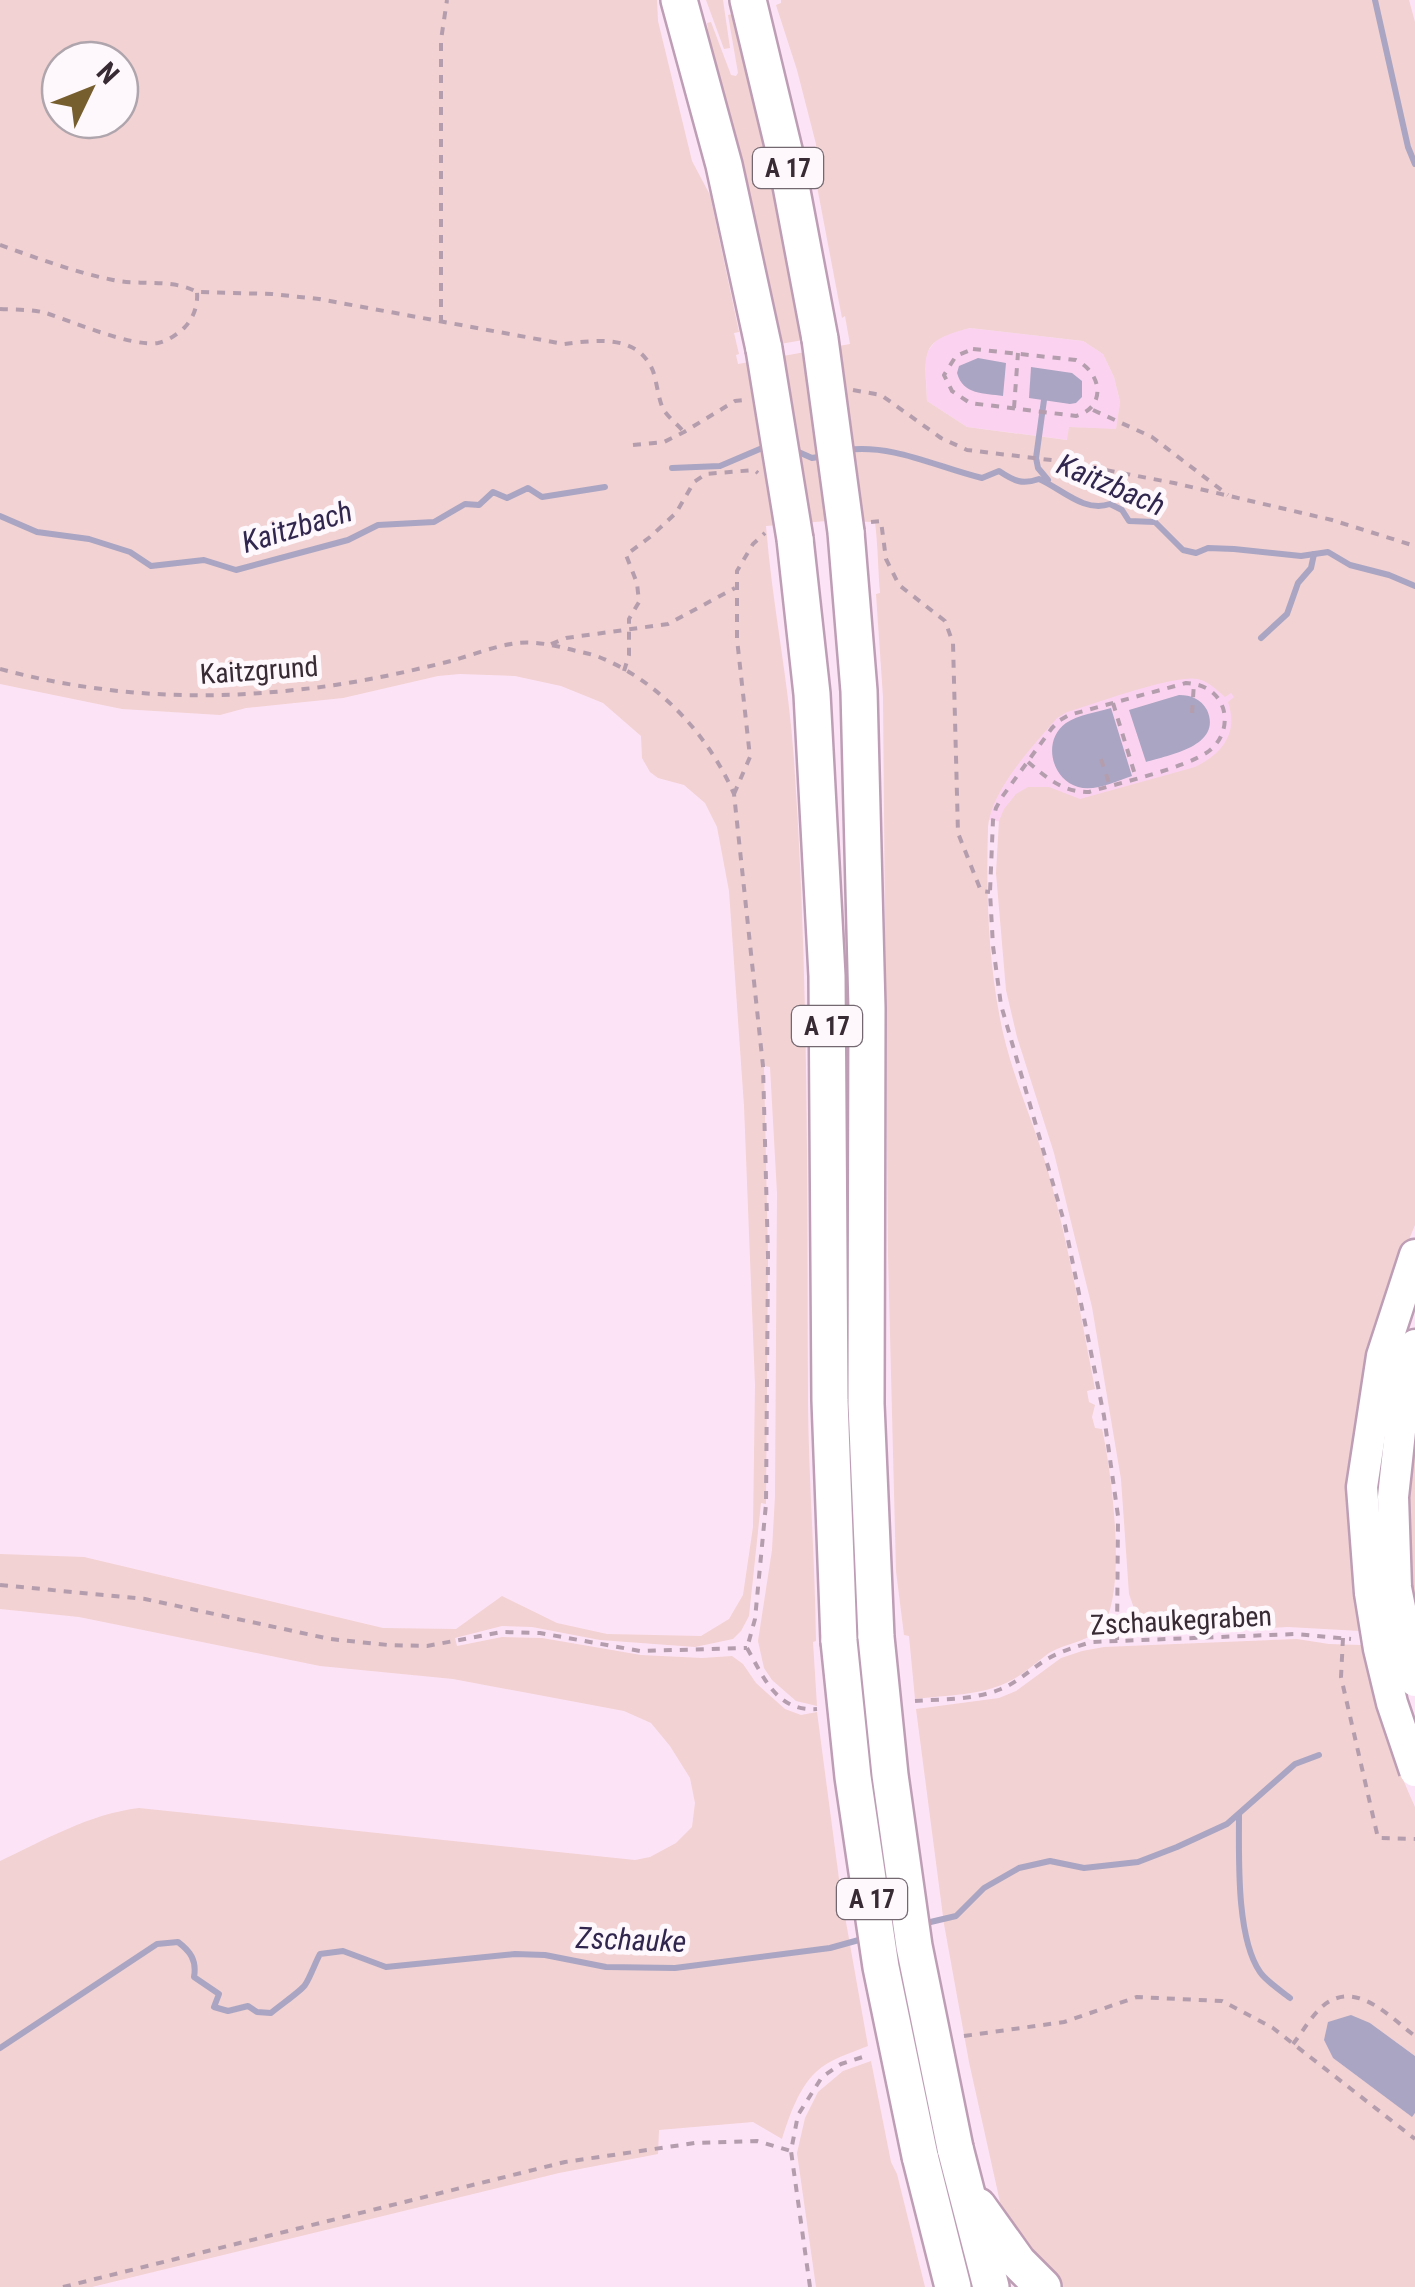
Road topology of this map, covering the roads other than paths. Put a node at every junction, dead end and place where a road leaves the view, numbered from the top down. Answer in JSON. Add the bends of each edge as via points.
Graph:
{"nodes":[{"id":1,"x":678,"y":0,"type":"edge"},
{"id":2,"x":748,"y":0,"type":"edge"},
{"id":3,"x":1415,"y":1255,"type":"edge"},
{"id":4,"x":1415,"y":1346,"type":"edge"},
{"id":5,"x":1383,"y":1591,"type":"junction"},
{"id":6,"x":1415,"y":1681,"type":"edge"},
{"id":7,"x":1415,"y":1771,"type":"edge"},
{"id":8,"x":966,"y":2187,"type":"junction"},
{"id":9,"x":953,"y":2287,"type":"edge"},
{"id":10,"x":991,"y":2287,"type":"edge"},
{"id":11,"x":1043,"y":2287,"type":"edge"}],
"edges":[{"from":1,"to":9,"type":"highway","number":"A 17","bridge":true,"via":[[724,165],[764,349],[812,694],[827,976],[839,1640],[881,1967]]},
{"from":2,"to":8,"type":"highway","number":"A 17","bridge":true,"via":[[820,339],[846,532],[859,691],[866,1404],[876,1637],[914,1946]]},
{"from":3,"to":5,"type":"main road","via":[[1382,1356],[1362,1487]]},
{"from":4,"to":5,"type":"main road","via":[[1407,1366]]},
{"from":5,"to":6,"type":"main road","bridge":true},
{"from":5,"to":7,"type":"main road","bridge":true,"via":[[1379,1648]]},
{"from":8,"to":10,"type":"highway","number":"A 17"},
{"from":8,"to":11,"type":"highway"}]}
